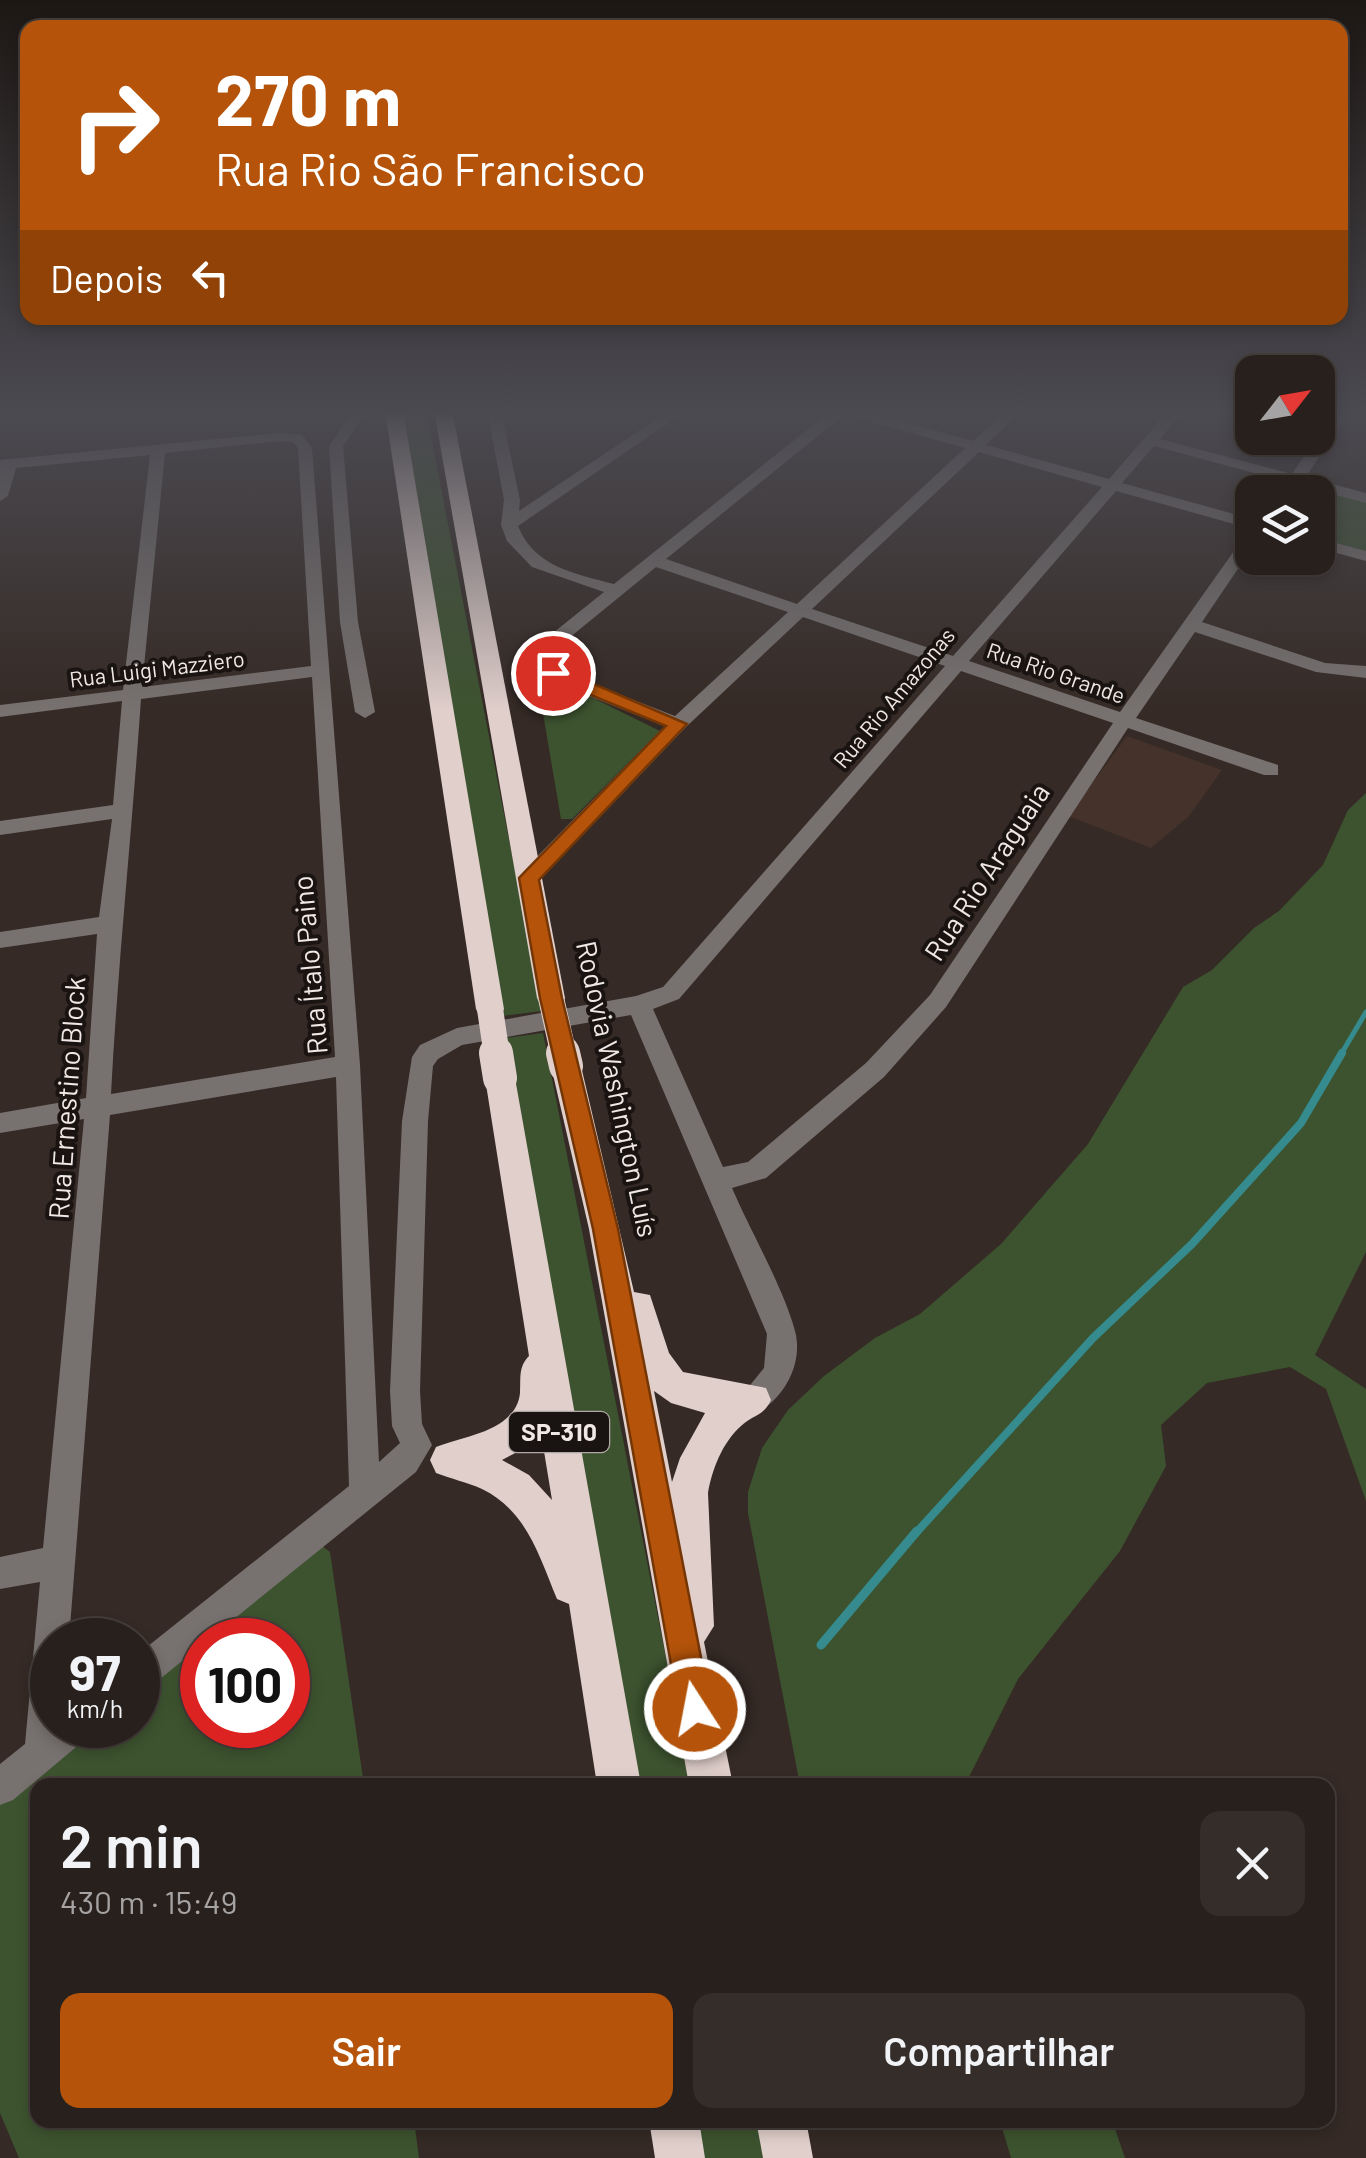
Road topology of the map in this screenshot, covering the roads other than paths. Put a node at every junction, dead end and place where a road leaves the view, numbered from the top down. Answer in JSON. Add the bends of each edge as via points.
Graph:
{"nodes":[{"id":1,"x":151,"y":511,"type":"edge"},
{"id":2,"x":310,"y":511,"type":"edge"},
{"id":3,"x":342,"y":511,"type":"edge"},
{"id":4,"x":410,"y":511,"type":"edge"},
{"id":5,"x":461,"y":511,"type":"edge"},
{"id":6,"x":511,"y":511,"type":"edge"},
{"id":7,"x":537,"y":511,"type":"edge"},
{"id":8,"x":720,"y":511,"type":"edge"},
{"id":9,"x":908,"y":511,"type":"edge"},
{"id":10,"x":1089,"y":511,"type":"edge"},
{"id":11,"x":1205,"y":511,"type":"edge"},
{"id":12,"x":1235,"y":519,"type":"edge"},
{"id":13,"x":510,"y":530,"type":"junction"},
{"id":14,"x":1335,"y":548,"type":"edge"},
{"id":15,"x":1366,"y":556,"type":"edge"},
{"id":16,"x":657,"y":562,"type":"junction"},
{"id":17,"x":1235,"y":563,"type":"edge"},
{"id":18,"x":618,"y":590,"type":"junction"},
{"id":19,"x":801,"y":612,"type":"junction"},
{"id":20,"x":1194,"y":626,"type":"junction"},
{"id":21,"x":956,"y":663,"type":"junction"},
{"id":22,"x":319,"y":671,"type":"junction"},
{"id":23,"x":1360,"y":673,"type":"edge"},
{"id":24,"x":132,"y":695,"type":"junction"},
{"id":25,"x":0,"y":712,"type":"edge"},
{"id":26,"x":365,"y":712,"type":"dead end"},
{"id":27,"x":1125,"y":720,"type":"junction"},
{"id":28,"x":678,"y":724,"type":"junction"},
{"id":29,"x":1270,"y":770,"type":"dead end"},
{"id":30,"x":124,"y":810,"type":"junction"},
{"id":31,"x":0,"y":828,"type":"edge"},
{"id":32,"x":528,"y":878,"type":"junction"},
{"id":33,"x":109,"y":924,"type":"junction"},
{"id":34,"x":0,"y":940,"type":"edge"},
{"id":35,"x":638,"y":1005,"type":"junction"},
{"id":36,"x":348,"y":1065,"type":"junction"},
{"id":37,"x":98,"y":1106,"type":"junction"},
{"id":38,"x":0,"y":1123,"type":"edge"},
{"id":39,"x":716,"y":1178,"type":"junction"},
{"id":40,"x":605,"y":1229,"type":"junction"},
{"id":41,"x":528,"y":1246,"type":"junction"},
{"id":42,"x":753,"y":1400,"type":"junction"},
{"id":43,"x":433,"y":1452,"type":"junction"},
{"id":44,"x":364,"y":1490,"type":"junction"},
{"id":45,"x":58,"y":1562,"type":"junction"},
{"id":46,"x":0,"y":1573,"type":"edge"},
{"id":47,"x":160,"y":1657,"type":"edge"},
{"id":48,"x":695,"y":1709,"type":"junction"},
{"id":49,"x":47,"y":1748,"type":"edge"},
{"id":50,"x":42,"y":1752,"type":"junction"},
{"id":51,"x":617,"y":1773,"type":"edge"},
{"id":52,"x":710,"y":1778,"type":"edge"},
{"id":53,"x":0,"y":1786,"type":"edge"},
{"id":54,"x":675,"y":2128,"type":"edge"},
{"id":55,"x":782,"y":2128,"type":"edge"},
{"id":56,"x":680,"y":2158,"type":"edge"},
{"id":57,"x":788,"y":2158,"type":"edge"}],
"edges":[{"from":1,"to":24,"type":"street","name":"Rua Ernestino Block"},
{"from":2,"to":22,"type":"street","name":"Rua Ítalo Paino"},
{"from":3,"to":26,"type":"street","via":[[349,622]]},
{"from":4,"to":41,"type":"highway","number":"SP-310","bridge":true},
{"from":5,"to":32,"type":"highway","name":"Rodovia Washington Luís","number":"SP-310"},
{"from":6,"to":13,"type":"street"},
{"from":7,"to":13,"type":"street"},
{"from":8,"to":16,"type":"street"},
{"from":9,"to":19,"type":"street"},
{"from":10,"to":21,"type":"street","name":"Rua Rio Amazonas"},
{"from":11,"to":12,"type":"street"},
{"from":13,"to":18,"type":"street","via":[[528,558],[547,569]]},
{"from":14,"to":15,"type":"street"},
{"from":16,"to":18,"type":"street"},
{"from":16,"to":19,"type":"street","name":"Rua Rio Grande"},
{"from":17,"to":20,"type":"street","name":"Rua Rio Araguaia"},
{"from":18,"to":28,"type":"street","via":[[549,645],[546,659],[553,673]]},
{"from":19,"to":21,"type":"street","name":"Rua Rio Grande"},
{"from":19,"to":28,"type":"street"},
{"from":20,"to":23,"type":"street"},
{"from":20,"to":27,"type":"street","name":"Rua Rio Araguaia"},
{"from":21,"to":27,"type":"street","name":"Rua Rio Grande"},
{"from":21,"to":35,"type":"street","name":"Rua Rio Amazonas","via":[[707,956],[671,994]]},
{"from":22,"to":24,"type":"street","name":"Rua Luigi Mazziero"},
{"from":22,"to":36,"type":"street","name":"Rua Ítalo Paino"},
{"from":24,"to":25,"type":"street","name":"Rua Luigi Mazziero"},
{"from":24,"to":30,"type":"street","name":"Rua Ernestino Block"},
{"from":27,"to":29,"type":"street","name":"Rua Rio Grande"},
{"from":27,"to":39,"type":"street","name":"Rua Rio Araguaia","via":[[910,1037],[757,1170]]},
{"from":28,"to":32,"type":"street"},
{"from":30,"to":31,"type":"street"},
{"from":30,"to":33,"type":"street","name":"Rua Ernestino Block"},
{"from":32,"to":40,"type":"highway","name":"Rodovia Washington Luís","number":"SP-310","bridge":true},
{"from":33,"to":34,"type":"street"},
{"from":33,"to":37,"type":"street","name":"Rua Ernestino Block"},
{"from":35,"to":39,"type":"street"},
{"from":35,"to":43,"type":"street","name":"Rua Rio Amazonas","via":[[457,1037],[440,1043],[421,1064],[405,1391],[407,1426]]},
{"from":36,"to":37,"type":"street"},
{"from":36,"to":44,"type":"street","name":"Rua Ítalo Paino"},
{"from":37,"to":38,"type":"street"},
{"from":37,"to":45,"type":"street","name":"Rua Ernestino Block"},
{"from":39,"to":42,"type":"street","via":[[782,1334],[778,1374]]},
{"from":40,"to":42,"type":"highway","via":[[634,1289],[661,1376],[679,1392]]},
{"from":40,"to":48,"type":"highway","name":"Rodovia Washington Luís","number":"SP-310"},
{"from":41,"to":43,"type":"highway","via":[[535,1408],[506,1439]]},
{"from":41,"to":51,"type":"highway","number":"SP-310"},
{"from":42,"to":48,"type":"highway","via":[[729,1412],[693,1471]]},
{"from":43,"to":44,"type":"street","via":[[405,1461]]},
{"from":43,"to":51,"type":"highway","via":[[504,1478],[552,1532],[575,1596]]},
{"from":44,"to":47,"type":"street"},
{"from":45,"to":46,"type":"street"},
{"from":45,"to":50,"type":"street","name":"Rua Ernestino Block"},
{"from":48,"to":52,"type":"highway","name":"Rodovia Washington Luís","number":"SP-310"},
{"from":49,"to":50,"type":"street"},
{"from":50,"to":53,"type":"street"},
{"from":54,"to":56,"type":"highway"},
{"from":55,"to":57,"type":"highway"}]}
